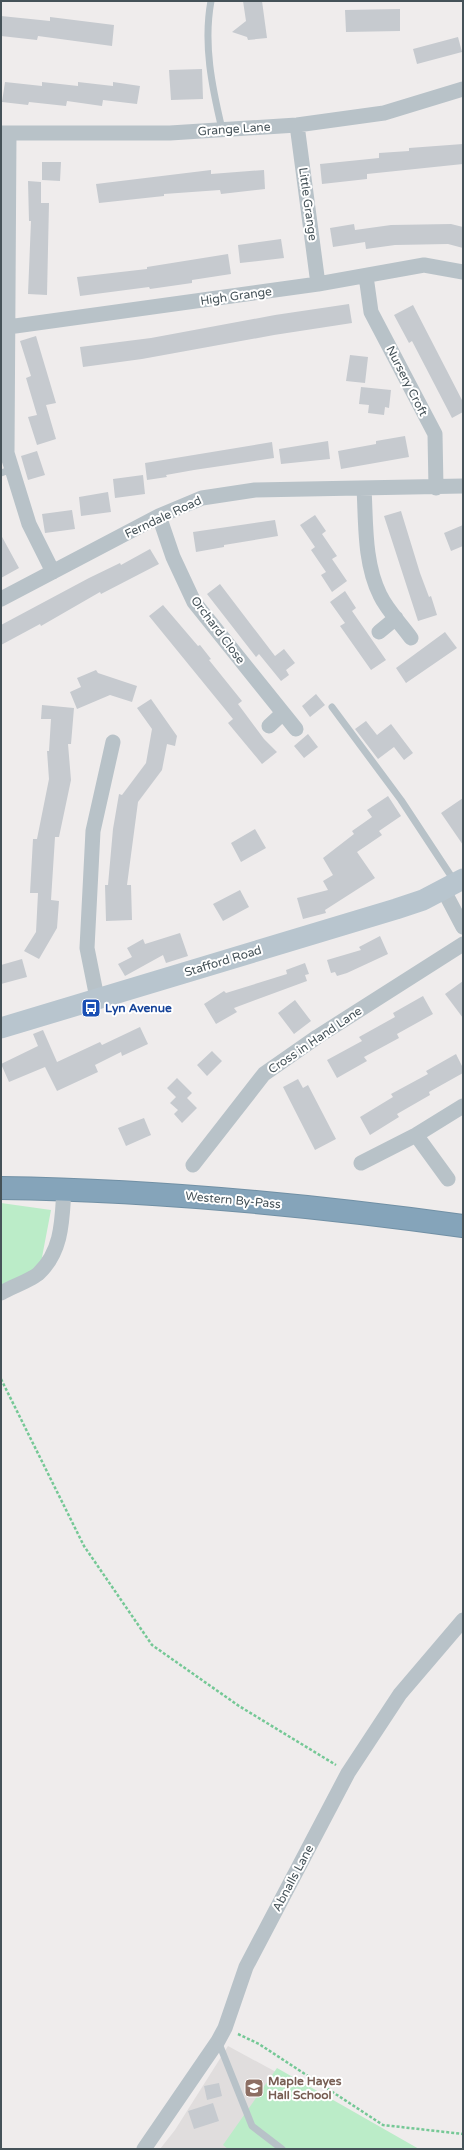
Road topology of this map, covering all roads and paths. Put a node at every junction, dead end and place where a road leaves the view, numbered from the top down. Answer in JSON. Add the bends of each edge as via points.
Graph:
{"nodes":[{"id":1,"x":211,"y":1,"type":"edge"},
{"id":2,"x":463,"y":89,"type":"edge"},
{"id":3,"x":297,"y":125,"type":"junction"},
{"id":4,"x":222,"y":130,"type":"junction"},
{"id":5,"x":5,"y":133,"type":"edge"},
{"id":6,"x":463,"y":272,"type":"edge"},
{"id":7,"x":366,"y":276,"type":"junction"},
{"id":8,"x":5,"y":282,"type":"edge"},
{"id":9,"x":318,"y":284,"type":"junction"},
{"id":10,"x":8,"y":327,"type":"junction"},
{"id":11,"x":6,"y":471,"type":"edge"},
{"id":12,"x":463,"y":486,"type":"edge"},
{"id":13,"x":364,"y":488,"type":"junction"},
{"id":14,"x":436,"y":488,"type":"junction"},
{"id":15,"x":159,"y":516,"type":"junction"},
{"id":16,"x":53,"y":572,"type":"junction"},
{"id":17,"x":1,"y":599,"type":"edge"},
{"id":18,"x":396,"y":618,"type":"junction"},
{"id":19,"x":379,"y":632,"type":"dead end"},
{"id":20,"x":411,"y":638,"type":"dead end"},
{"id":21,"x":332,"y":707,"type":"dead end"},
{"id":22,"x":283,"y":713,"type":"junction"},
{"id":23,"x":269,"y":726,"type":"dead end"},
{"id":24,"x":296,"y":729,"type":"dead end"},
{"id":25,"x":113,"y":742,"type":"dead end"},
{"id":26,"x":454,"y":884,"type":"edge"},
{"id":27,"x":463,"y":926,"type":"edge"},
{"id":28,"x":463,"y":944,"type":"edge"},
{"id":29,"x":97,"y":998,"type":"junction"},
{"id":30,"x":1,"y":1028,"type":"edge"},
{"id":31,"x":463,"y":1106,"type":"edge"},
{"id":32,"x":416,"y":1135,"type":"junction"},
{"id":33,"x":361,"y":1163,"type":"dead end"},
{"id":34,"x":193,"y":1165,"type":"dead end"},
{"id":35,"x":448,"y":1179,"type":"dead end"},
{"id":36,"x":1,"y":1188,"type":"edge"},
{"id":37,"x":64,"y":1189,"type":"junction"},
{"id":38,"x":463,"y":1226,"type":"edge"},
{"id":39,"x":1,"y":1293,"type":"edge"},
{"id":40,"x":1,"y":1379,"type":"edge"},
{"id":41,"x":463,"y":1620,"type":"edge"},
{"id":42,"x":348,"y":1773,"type":"junction"},
{"id":43,"x":222,"y":2035,"type":"junction"},
{"id":44,"x":463,"y":2134,"type":"edge"},
{"id":45,"x":144,"y":2149,"type":"edge"},
{"id":46,"x":282,"y":2149,"type":"edge"}],
"edges":[{"from":1,"to":4,"type":"lane","via":[[207,22],[208,57]]},
{"from":2,"to":3,"type":"street","name":"Grange Lane","via":[[384,113]]},
{"from":3,"to":4,"type":"street","name":"Grange Lane"},
{"from":3,"to":9,"type":"street","name":"Little Grange"},
{"from":4,"to":5,"type":"street","name":"Grange Lane","via":[[170,133]]},
{"from":5,"to":8,"type":"street"},
{"from":6,"to":7,"type":"street","name":"High Grange","via":[[424,265]]},
{"from":7,"to":9,"type":"street","name":"High Grange"},
{"from":7,"to":14,"type":"street","name":"Nursery Croft","via":[[371,312],[435,434]]},
{"from":8,"to":10,"type":"street"},
{"from":9,"to":10,"type":"street","name":"High Grange"},
{"from":10,"to":11,"type":"street"},
{"from":11,"to":16,"type":"street"},
{"from":12,"to":14,"type":"street","name":"Ferndale Road"},
{"from":13,"to":14,"type":"street","name":"Ferndale Road"},
{"from":13,"to":15,"type":"street","name":"Ferndale Road","via":[[255,490],[202,498]]},
{"from":13,"to":18,"type":"street","via":[[371,572],[380,596]]},
{"from":15,"to":16,"type":"street","name":"Ferndale Road"},
{"from":15,"to":22,"type":"street","name":"Orchard Close","via":[[172,557],[194,602]]},
{"from":16,"to":17,"type":"street","name":"Ferndale Road"},
{"from":18,"to":19,"type":"street"},
{"from":18,"to":20,"type":"street"},
{"from":21,"to":26,"type":"lane","via":[[401,800]]},
{"from":22,"to":23,"type":"street"},
{"from":22,"to":24,"type":"street","name":"Orchard Close"},
{"from":25,"to":29,"type":"street","via":[[93,831],[87,948]]},
{"from":26,"to":27,"type":"street"},
{"from":26,"to":29,"type":"street","name":"Stafford Road","via":[[423,900],[396,909]]},
{"from":28,"to":34,"type":"street","name":"Cross in Hand Lane","via":[[264,1074]]},
{"from":29,"to":30,"type":"street","name":"Stafford Road"},
{"from":31,"to":32,"type":"street"},
{"from":32,"to":33,"type":"street"},
{"from":32,"to":35,"type":"street"},
{"from":36,"to":37,"type":"highway","name":"Western By-Pass"},
{"from":37,"to":38,"type":"highway","name":"Western By-Pass","via":[[179,1195],[341,1209]]},
{"from":37,"to":39,"type":"street","via":[[61,1232],[56,1250],[39,1273]]},
{"from":40,"to":42,"type":"path","via":[[84,1546],[152,1645],[239,1706]]},
{"from":41,"to":42,"type":"street","name":"Abnalls Lane","via":[[400,1694]]},
{"from":42,"to":43,"type":"street","name":"Abnalls Lane","via":[[246,1967]]},
{"from":43,"to":44,"type":"path","via":[[259,2044],[383,2125]]},
{"from":43,"to":45,"type":"street","name":"Abnalls Lane"},
{"from":43,"to":46,"type":"lane","via":[[252,2126]]}]}
